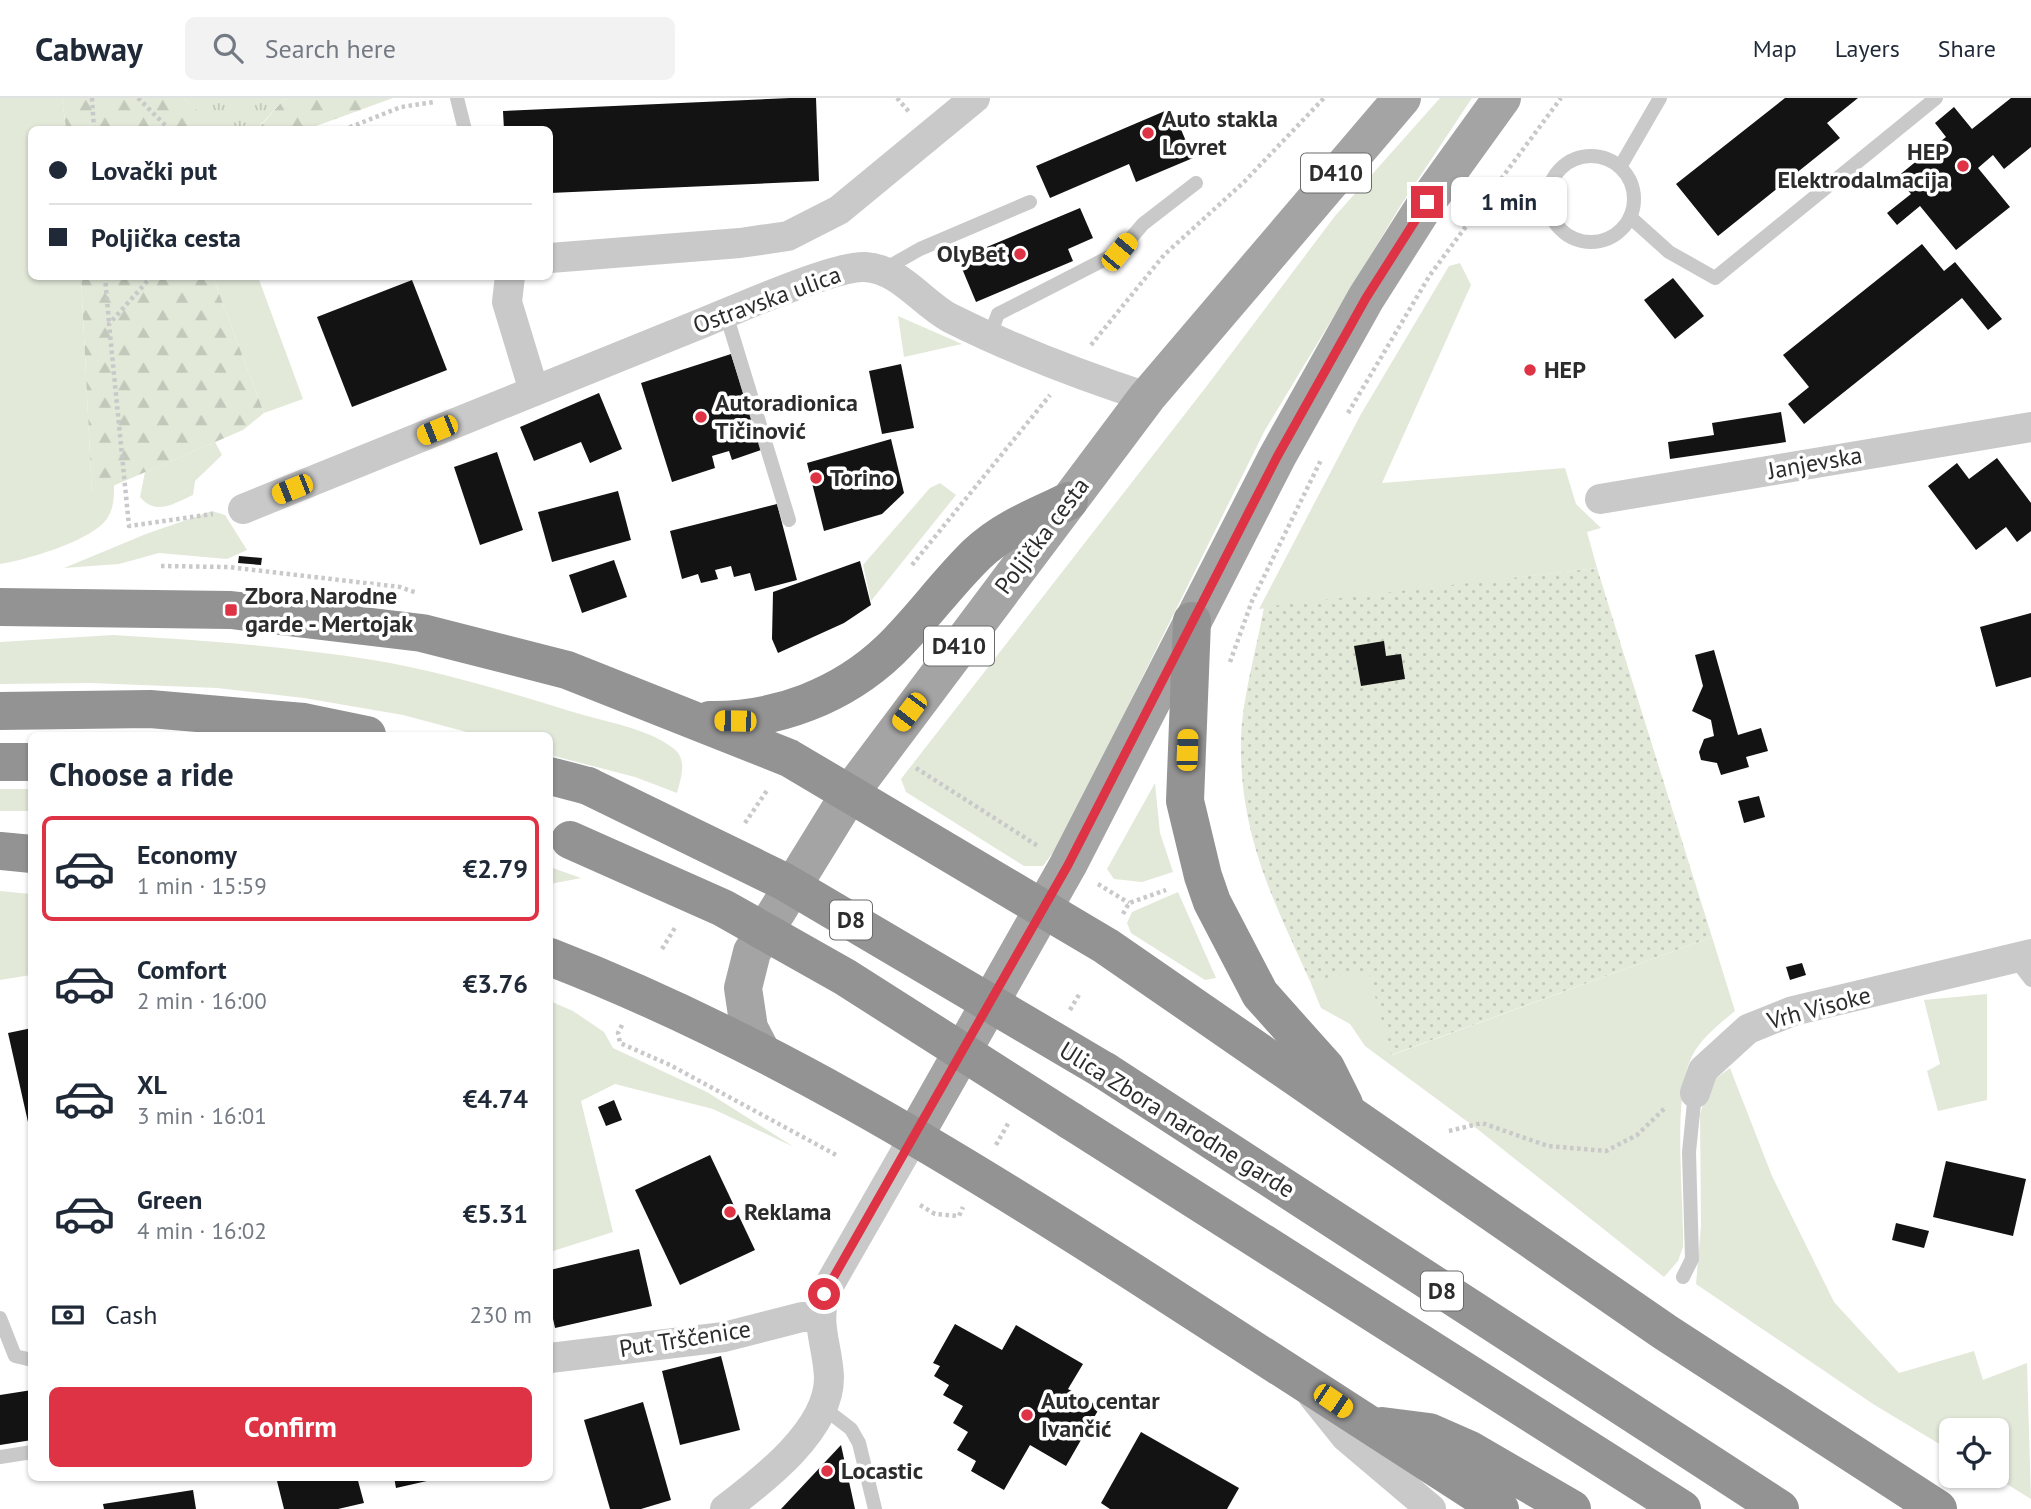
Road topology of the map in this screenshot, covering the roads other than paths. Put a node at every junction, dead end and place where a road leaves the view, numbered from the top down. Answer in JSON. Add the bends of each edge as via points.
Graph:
{"nodes":[{"id":1,"x":975,"y":98,"type":"edge"},
{"id":2,"x":1402,"y":98,"type":"edge"},
{"id":3,"x":1502,"y":98,"type":"edge"},
{"id":4,"x":1660,"y":98,"type":"edge"},
{"id":5,"x":1936,"y":98,"type":"edge"},
{"id":6,"x":450,"y":99,"type":"edge"},
{"id":7,"x":463,"y":126,"type":"edge"},
{"id":8,"x":1620,"y":167,"type":"junction"},
{"id":9,"x":1196,"y":183,"type":"dead end"},
{"id":10,"x":1030,"y":202,"type":"dead end"},
{"id":11,"x":1630,"y":217,"type":"junction"},
{"id":12,"x":553,"y":258,"type":"edge"},
{"id":13,"x":883,"y":270,"type":"junction"},
{"id":14,"x":510,"y":280,"type":"edge"},
{"id":15,"x":726,"y":314,"type":"junction"},
{"id":16,"x":989,"y":337,"type":"junction"},
{"id":17,"x":534,"y":391,"type":"junction"},
{"id":18,"x":1147,"y":397,"type":"junction"},
{"id":19,"x":2031,"y":428,"type":"edge"},
{"id":20,"x":1600,"y":499,"type":"dead end"},
{"id":21,"x":1069,"y":501,"type":"junction"},
{"id":22,"x":243,"y":509,"type":"road end"},
{"id":23,"x":789,"y":520,"type":"dead end"},
{"id":24,"x":0,"y":607,"type":"edge"},
{"id":25,"x":1192,"y":621,"type":"junction"},
{"id":26,"x":0,"y":711,"type":"edge"},
{"id":27,"x":699,"y":720,"type":"junction"},
{"id":28,"x":352,"y":732,"type":"edge"},
{"id":29,"x":0,"y":762,"type":"edge"},
{"id":30,"x":28,"y":762,"type":"edge"},
{"id":31,"x":553,"y":777,"type":"edge"},
{"id":32,"x":850,"y":793,"type":"junction"},
{"id":33,"x":560,"y":838,"type":"edge"},
{"id":34,"x":0,"y":851,"type":"edge"},
{"id":35,"x":28,"y":854,"type":"edge"},
{"id":36,"x":1044,"y":908,"type":"junction"},
{"id":37,"x":553,"y":958,"type":"edge"},
{"id":38,"x":2026,"y":964,"type":"edge"},
{"id":39,"x":760,"y":1049,"type":"junction"},
{"id":40,"x":1695,"y":1093,"type":"joint"},
{"id":41,"x":1348,"y":1112,"type":"junction"},
{"id":42,"x":914,"y":1137,"type":"junction"},
{"id":43,"x":1683,"y":1277,"type":"dead end"},
{"id":44,"x":819,"y":1317,"type":"junction"},
{"id":45,"x":0,"y":1318,"type":"edge"},
{"id":46,"x":28,"y":1359,"type":"edge"},
{"id":47,"x":553,"y":1359,"type":"edge"},
{"id":48,"x":1297,"y":1377,"type":"junction"},
{"id":49,"x":825,"y":1409,"type":"junction"},
{"id":50,"x":1369,"y":1425,"type":"junction"},
{"id":51,"x":28,"y":1453,"type":"edge"},
{"id":52,"x":0,"y":1457,"type":"edge"},
{"id":53,"x":725,"y":1509,"type":"edge"},
{"id":54,"x":875,"y":1509,"type":"edge"},
{"id":55,"x":1431,"y":1509,"type":"edge"},
{"id":56,"x":1500,"y":1509,"type":"edge"},
{"id":57,"x":1572,"y":1509,"type":"edge"},
{"id":58,"x":1682,"y":1509,"type":"edge"},
{"id":59,"x":1780,"y":1509,"type":"edge"},
{"id":60,"x":1938,"y":1509,"type":"edge"}],
"edges":[{"from":1,"to":12,"type":"street","via":[[839,210],[788,236]]},
{"from":2,"to":18,"type":"main road","name":"Poljička cesta","number":"D410"},
{"from":3,"to":25,"type":"main road","via":[[1427,202],[1366,298]]},
{"from":4,"to":8,"type":"lane"},
{"from":5,"to":11,"type":"lane","via":[[1715,278],[1669,252]]},
{"from":6,"to":7,"type":"lane"},
{"from":8,"to":11,"type":"lane","via":[[1633,189]]},
{"from":8,"to":11,"type":"lane","via":[[1596,156],[1570,161],[1551,181],[1549,211],[1556,225],[1580,241],[1609,238]]},
{"from":9,"to":16,"type":"lane","via":[[1143,224],[1119,252],[998,314]]},
{"from":10,"to":13,"type":"lane","via":[[920,249]]},
{"from":13,"to":15,"type":"street","name":"Ostravska ulica","via":[[864,266],[836,272]]},
{"from":13,"to":16,"type":"street","via":[[946,316]]},
{"from":14,"to":17,"type":"street","via":[[507,302]]},
{"from":15,"to":17,"type":"street","name":"Ostravska ulica"},
{"from":15,"to":23,"type":"lane"},
{"from":16,"to":18,"type":"street","via":[[1068,372]]},
{"from":17,"to":22,"type":"street","name":"Ostravska ulica"},
{"from":18,"to":21,"type":"main road","name":"Poljička cesta","number":"D410"},
{"from":19,"to":20,"type":"street","name":"Janjevska"},
{"from":21,"to":27,"type":"highway","via":[[1016,525],[978,553],[864,673],[816,699],[777,713],[735,721]]},
{"from":21,"to":32,"type":"main road","name":"Poljička cesta","number":"D410"},
{"from":24,"to":27,"type":"highway","via":[[231,610],[422,633],[567,670]]},
{"from":25,"to":36,"type":"main road"},
{"from":25,"to":41,"type":"highway","via":[[1185,801],[1203,876],[1260,994],[1326,1068]]},
{"from":26,"to":28,"type":"highway","via":[[149,709],[304,722]]},
{"from":27,"to":32,"type":"highway","via":[[789,758]]},
{"from":29,"to":30,"type":"highway"},
{"from":31,"to":59,"type":"highway","name":"Ulica Zbora narodne garde","number":"D8","bridge":true,"via":[[588,786],[783,881],[1105,1071]]},
{"from":32,"to":36,"type":"highway"},
{"from":32,"to":39,"type":"main road","name":"Poljička cesta","number":"D410","via":[[752,952],[743,988],[749,1028]]},
{"from":33,"to":58,"type":"highway","number":"D8","bridge":true,"via":[[723,908],[845,977]]},
{"from":34,"to":35,"type":"highway"},
{"from":36,"to":41,"type":"highway"},
{"from":36,"to":42,"type":"main road"},
{"from":37,"to":39,"type":"highway","via":[[639,992]]},
{"from":38,"to":40,"type":"street","name":"Vrh Visoke","via":[[1793,1011],[1748,1029],[1703,1070]]},
{"from":39,"to":42,"type":"highway"},
{"from":40,"to":43,"type":"lane","name":"Vrh Visoke","via":[[1689,1152],[1692,1259]]},
{"from":41,"to":60,"type":"highway","via":[[1665,1332]]},
{"from":42,"to":44,"type":"street","via":[[824,1294]]},
{"from":42,"to":48,"type":"highway","via":[[981,1174]]},
{"from":44,"to":47,"type":"street","name":"Put Trščenice","via":[[724,1336]]},
{"from":44,"to":49,"type":"street","via":[[828,1378]]},
{"from":45,"to":46,"type":"lane","via":[[15,1356]]},
{"from":48,"to":50,"type":"highway"},
{"from":48,"to":55,"type":"street","via":[[1346,1437]]},
{"from":49,"to":53,"type":"street","via":[[804,1439]]},
{"from":49,"to":54,"type":"lane","via":[[851,1429],[859,1443]]},
{"from":50,"to":56,"type":"highway"},
{"from":50,"to":57,"type":"highway","via":[[1429,1432],[1470,1450]]},
{"from":51,"to":52,"type":"lane"}]}
